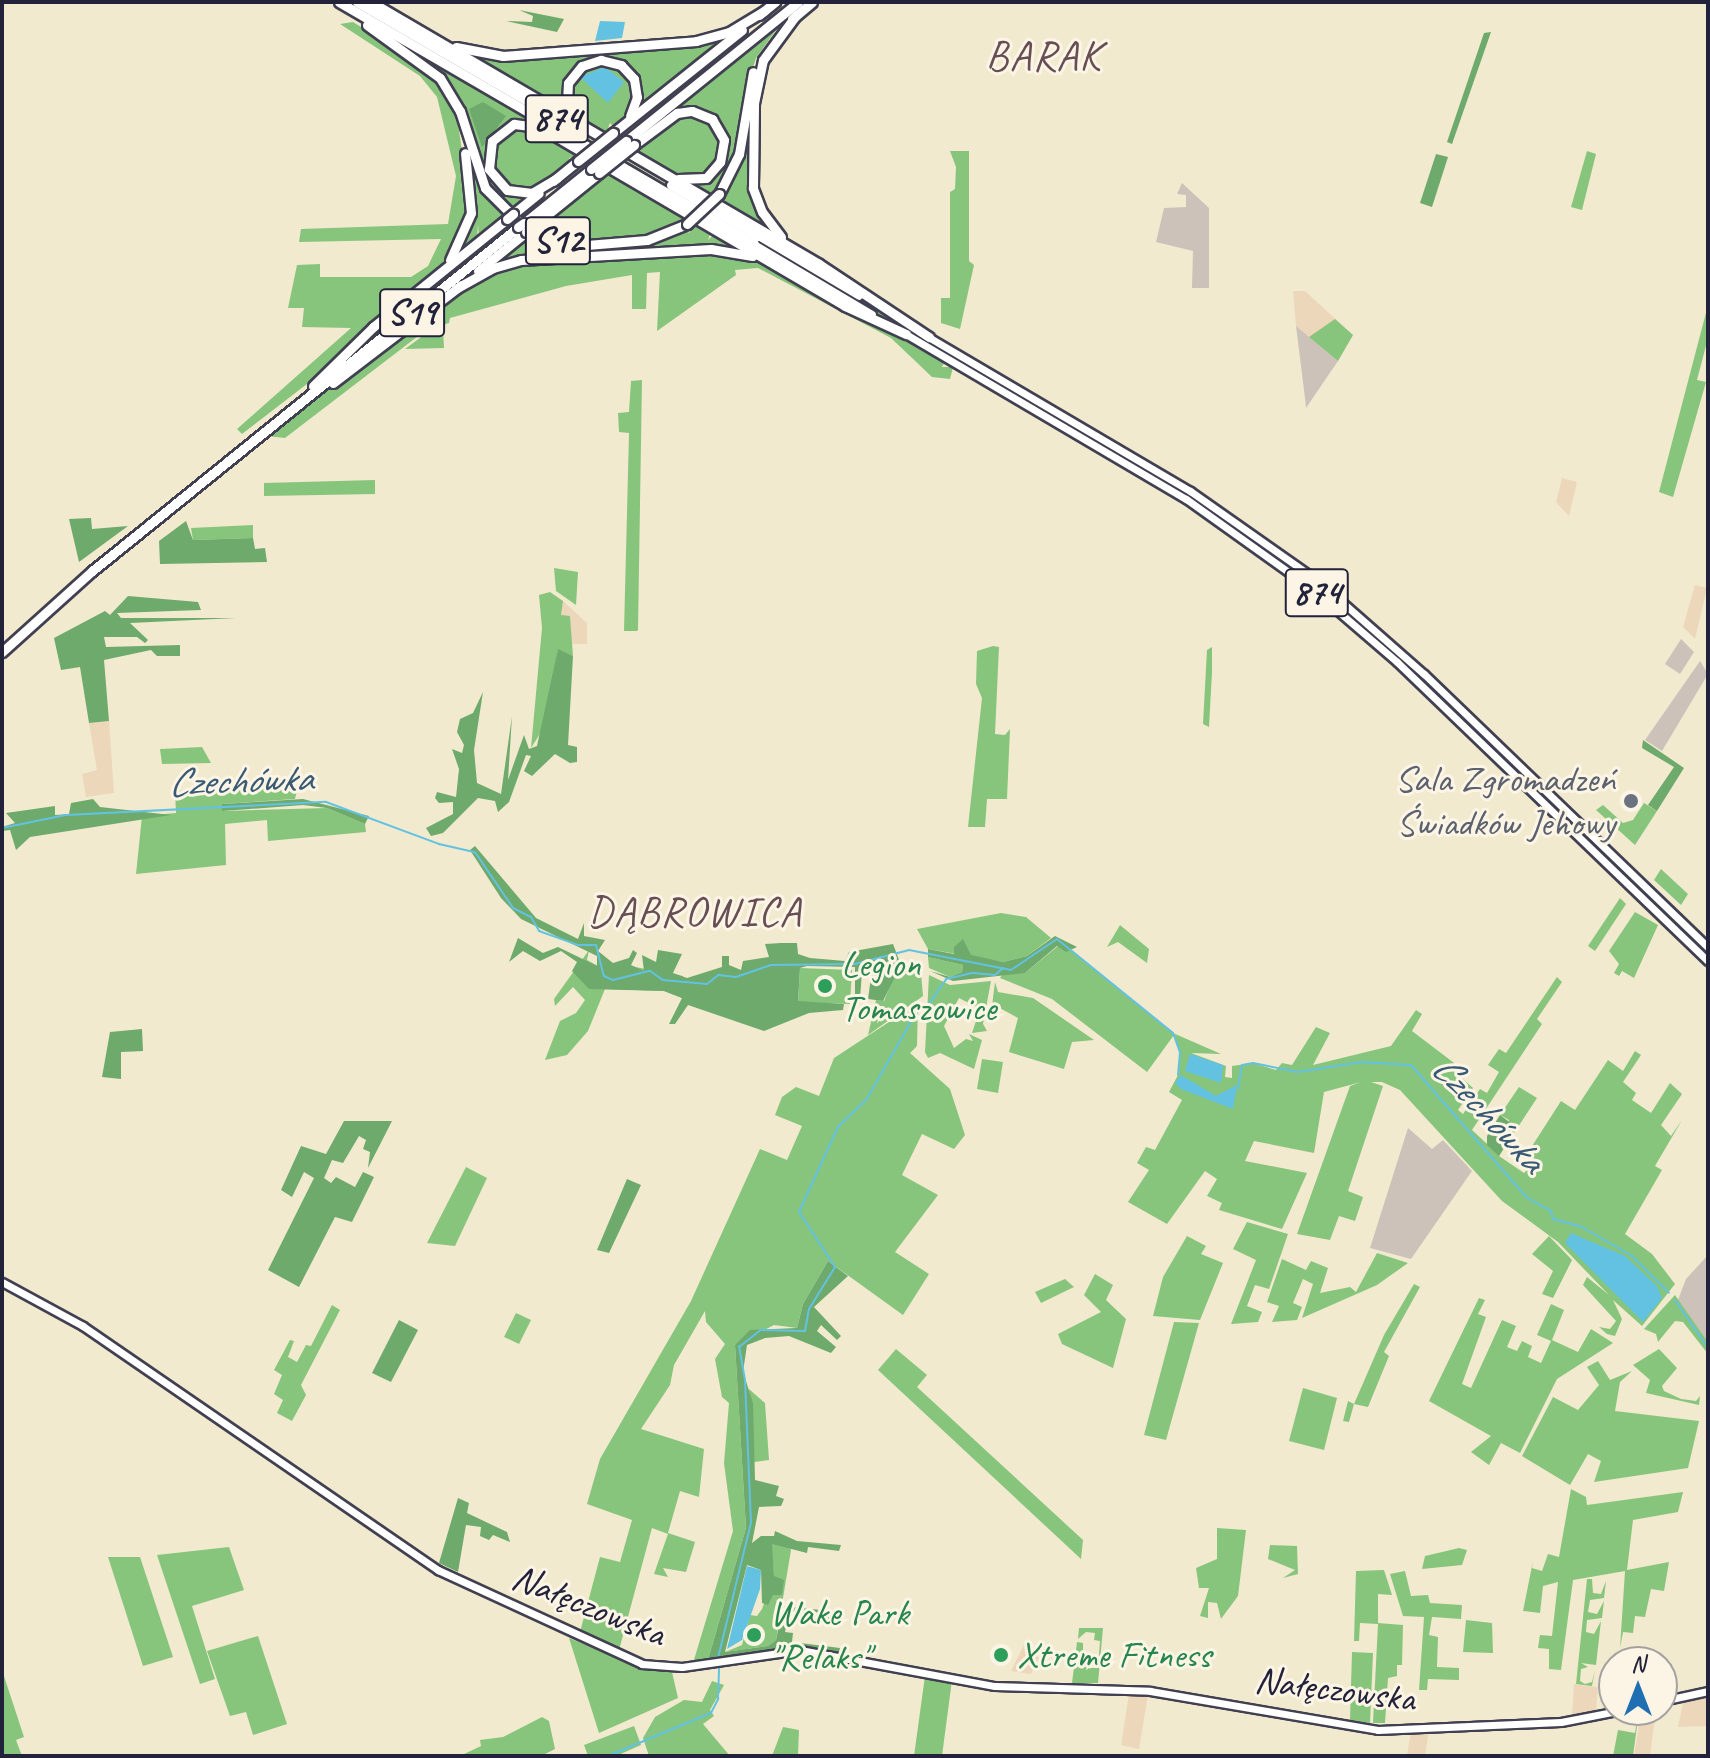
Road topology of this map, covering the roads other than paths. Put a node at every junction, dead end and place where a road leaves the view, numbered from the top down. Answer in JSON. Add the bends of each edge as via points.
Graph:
{"nodes":[{"id":1,"x":331,"y":2,"type":"edge"},
{"id":2,"x":339,"y":2,"type":"edge"},
{"id":3,"x":357,"y":2,"type":"edge"},
{"id":4,"x":371,"y":2,"type":"edge"},
{"id":5,"x":775,"y":2,"type":"edge"},
{"id":6,"x":789,"y":2,"type":"edge"},
{"id":7,"x":798,"y":2,"type":"edge"},
{"id":8,"x":812,"y":2,"type":"edge"},
{"id":9,"x":764,"y":11,"type":"junction"},
{"id":10,"x":796,"y":15,"type":"junction"},
{"id":11,"x":429,"y":36,"type":"junction"},
{"id":12,"x":441,"y":79,"type":"junction"},
{"id":13,"x":622,"y":125,"type":"junction"},
{"id":14,"x":592,"y":132,"type":"junction"},
{"id":15,"x":623,"y":139,"type":"junction"},
{"id":16,"x":589,"y":167,"type":"junction"},
{"id":17,"x":662,"y":173,"type":"junction"},
{"id":18,"x":557,"y":178,"type":"junction"},
{"id":19,"x":519,"y":223,"type":"junction"},
{"id":20,"x":756,"y":240,"type":"junction"},
{"id":21,"x":799,"y":252,"type":"junction"},
{"id":22,"x":778,"y":266,"type":"junction"},
{"id":23,"x":431,"y":280,"type":"junction"},
{"id":24,"x":457,"y":288,"type":"junction"},
{"id":25,"x":906,"y":334,"type":"junction"},
{"id":26,"x":929,"y":337,"type":"junction"},
{"id":27,"x":313,"y":386,"type":"junction"},
{"id":28,"x":306,"y":399,"type":"junction"},
{"id":29,"x":2,"y":644,"type":"edge"},
{"id":30,"x":2,"y":652,"type":"edge"},
{"id":31,"x":1708,"y":947,"type":"edge"},
{"id":32,"x":1708,"y":961,"type":"edge"},
{"id":33,"x":2,"y":1282,"type":"edge"},
{"id":34,"x":1708,"y":1691,"type":"edge"},
{"id":35,"x":1678,"y":1698,"type":"edge"},
{"id":36,"x":1598,"y":1715,"type":"edge"}],
"edges":[{"from":1,"to":12,"type":"highway","via":[[411,53]]},
{"from":2,"to":20,"type":"highway","number":"874"},
{"from":3,"to":20,"type":"highway","number":"874"},
{"from":4,"to":11,"type":"highway"},
{"from":5,"to":9,"type":"highway"},
{"from":6,"to":15,"type":"highway","number":"S19"},
{"from":7,"to":15,"type":"highway","number":"S19"},
{"from":8,"to":10,"type":"highway","number":"S12"},
{"from":9,"to":11,"type":"highway","via":[[702,40],[555,52],[488,55]]},
{"from":9,"to":13,"type":"highway"},
{"from":10,"to":12,"type":"highway","number":"S12","bridge":true,"via":[[771,39],[755,66],[738,159],[719,194],[687,224],[647,240],[590,245],[532,231],[485,188],[460,111]]},
{"from":10,"to":21,"type":"highway","via":[[772,43],[757,76],[751,171],[767,221]]},
{"from":11,"to":14,"type":"highway"},
{"from":12,"to":23,"type":"highway","via":[[459,119],[472,204],[461,243]]},
{"from":13,"to":14,"type":"highway","via":[[637,102],[634,79],[618,64],[596,60],[575,72],[566,95],[571,112]]},
{"from":13,"to":15,"type":"highway"},
{"from":14,"to":17,"type":"highway"},
{"from":15,"to":16,"type":"highway","bridge":true},
{"from":15,"to":16,"type":"highway","number":"S19","bridge":true},
{"from":15,"to":17,"type":"highway","via":[[677,113],[697,112],[716,122],[724,149],[713,172],[690,181]]},
{"from":16,"to":18,"type":"highway"},
{"from":16,"to":19,"type":"highway"},
{"from":16,"to":19,"type":"highway","number":"S19"},
{"from":17,"to":21,"type":"highway"},
{"from":18,"to":19,"type":"highway"},
{"from":18,"to":22,"type":"highway","via":[[525,194],[502,187],[488,165],[495,137],[514,124],[540,127]]},
{"from":19,"to":23,"type":"highway"},
{"from":19,"to":24,"type":"highway"},
{"from":19,"to":27,"type":"highway","number":"S19"},
{"from":19,"to":28,"type":"highway","number":"S19"},
{"from":20,"to":25,"type":"main road","number":"874"},
{"from":20,"to":26,"type":"main road","number":"874"},
{"from":21,"to":26,"type":"highway","via":[[887,304]]},
{"from":22,"to":24,"type":"highway","via":[[745,253],[711,249],[536,259],[498,266]]},
{"from":22,"to":25,"type":"highway"},
{"from":23,"to":27,"type":"highway","via":[[362,336]]},
{"from":24,"to":28,"type":"highway","via":[[355,369]]},
{"from":25,"to":32,"type":"main road","number":"874","via":[[1175,492],[1285,567],[1387,652]]},
{"from":26,"to":31,"type":"main road","number":"874","via":[[1170,478],[1291,560],[1389,642]]},
{"from":27,"to":29,"type":"highway","number":"S19"},
{"from":28,"to":30,"type":"highway","number":"S19","via":[[79,582]]},
{"from":33,"to":36,"type":"main road","name":"Nałęczowska","via":[[79,1323],[441,1572],[632,1661],[669,1667],[806,1651],[995,1686],[1149,1690],[1378,1730],[1561,1722]]},
{"from":34,"to":35,"type":"main road"}]}
